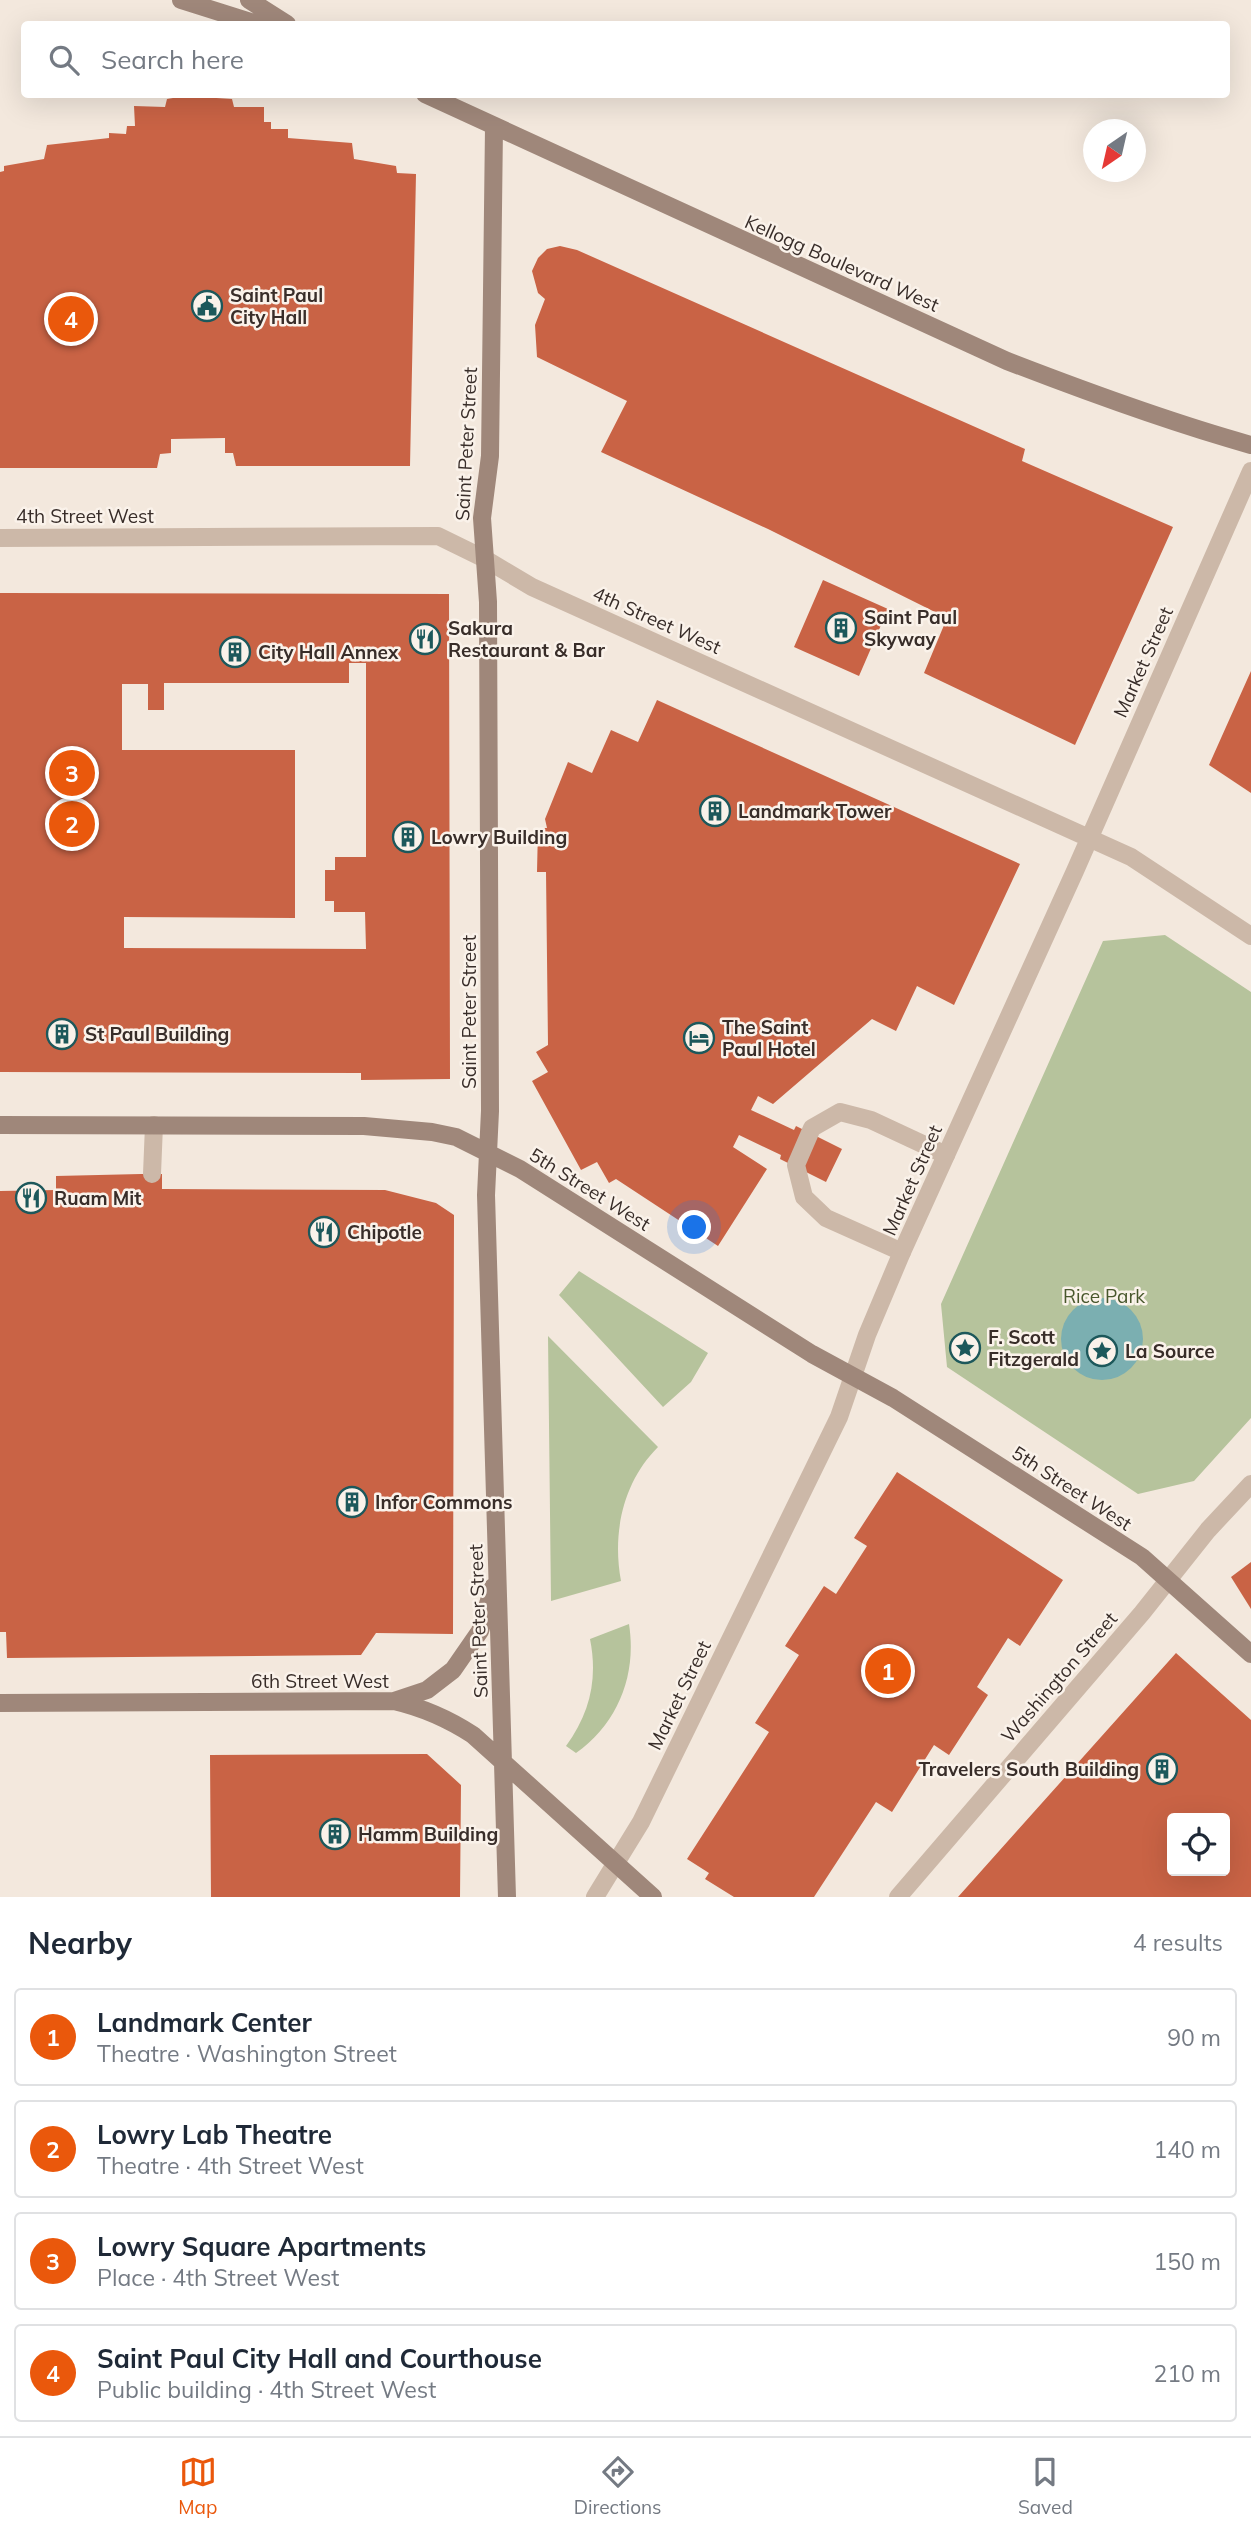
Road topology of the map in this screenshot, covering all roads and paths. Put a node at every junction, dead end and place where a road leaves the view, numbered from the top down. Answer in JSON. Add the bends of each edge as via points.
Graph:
{"nodes":[{"id":1,"x":181,"y":0,"type":"edge"},
{"id":2,"x":250,"y":0,"type":"edge"},
{"id":3,"x":248,"y":21,"type":"edge"},
{"id":4,"x":282,"y":21,"type":"edge"},
{"id":5,"x":433,"y":98,"type":"edge"},
{"id":6,"x":494,"y":127,"type":"junction"},
{"id":7,"x":1251,"y":445,"type":"edge"},
{"id":8,"x":1251,"y":471,"type":"edge"},
{"id":9,"x":0,"y":538,"type":"edge"},
{"id":10,"x":485,"y":559,"type":"junction"},
{"id":11,"x":1088,"y":836,"type":"junction"},
{"id":12,"x":1251,"y":936,"type":"edge"},
{"id":13,"x":0,"y":1125,"type":"edge"},
{"id":14,"x":154,"y":1125,"type":"junction"},
{"id":15,"x":488,"y":1153,"type":"junction"},
{"id":16,"x":946,"y":1155,"type":"junction"},
{"id":17,"x":152,"y":1174,"type":"dead end"},
{"id":18,"x":902,"y":1252,"type":"junction"},
{"id":19,"x":853,"y":1376,"type":"junction"},
{"id":20,"x":1251,"y":1484,"type":"edge"},
{"id":21,"x":497,"y":1572,"type":"junction"},
{"id":22,"x":1168,"y":1580,"type":"junction"},
{"id":23,"x":1251,"y":1654,"type":"edge"},
{"id":24,"x":394,"y":1701,"type":"junction"},
{"id":25,"x":0,"y":1703,"type":"edge"},
{"id":26,"x":503,"y":1765,"type":"junction"},
{"id":27,"x":615,"y":1865,"type":"junction"},
{"id":28,"x":507,"y":1897,"type":"edge"},
{"id":29,"x":595,"y":1897,"type":"edge"},
{"id":30,"x":653,"y":1897,"type":"edge"},
{"id":31,"x":898,"y":1897,"type":"edge"}],
"edges":[{"from":1,"to":3,"type":"main road"},
{"from":2,"to":4,"type":"main road"},
{"from":5,"to":6,"type":"main road","name":"Kellogg Boulevard West"},
{"from":6,"to":7,"type":"main road","name":"Kellogg Boulevard West","via":[[1007,361]]},
{"from":6,"to":10,"type":"main road","name":"Saint Peter Street","via":[[490,456],[482,518]]},
{"from":8,"to":11,"type":"street","name":"Market Street"},
{"from":9,"to":10,"type":"street","name":"4th Street West","via":[[438,536]]},
{"from":10,"to":11,"type":"street","name":"4th Street West","via":[[532,587]]},
{"from":10,"to":15,"type":"main road","name":"Saint Peter Street"},
{"from":11,"to":12,"type":"street","name":"4th Street West","via":[[1131,857]]},
{"from":11,"to":16,"type":"street","name":"Market Street"},
{"from":13,"to":14,"type":"main road","name":"5th Street West"},
{"from":14,"to":15,"type":"main road","name":"5th Street West","via":[[364,1126],[432,1132]]},
{"from":14,"to":17,"type":"street"},
{"from":15,"to":19,"type":"main road","name":"5th Street West"},
{"from":15,"to":21,"type":"main road","name":"Saint Peter Street"},
{"from":16,"to":18,"type":"street","name":"Market Street"},
{"from":16,"to":18,"type":"street","via":[[871,1120],[840,1112],[812,1128],[796,1165],[804,1197],[826,1218]]},
{"from":18,"to":19,"type":"street","name":"Market Street"},
{"from":19,"to":22,"type":"main road","name":"5th Street West","via":[[1130,1549]]},
{"from":19,"to":27,"type":"street","name":"Market Street","via":[[839,1417],[641,1822]]},
{"from":20,"to":22,"type":"street","name":"Washington Street"},
{"from":21,"to":24,"type":"main road","via":[[480,1631],[453,1670],[427,1690]]},
{"from":21,"to":26,"type":"main road","name":"Saint Peter Street"},
{"from":22,"to":23,"type":"main road","name":"5th Street West"},
{"from":22,"to":31,"type":"street","name":"Washington Street"},
{"from":24,"to":25,"type":"main road","name":"6th Street West"},
{"from":24,"to":26,"type":"main road","name":"6th Street West","via":[[448,1718]]},
{"from":26,"to":27,"type":"main road","name":"6th Street West"},
{"from":26,"to":28,"type":"main road","name":"Saint Peter Street"},
{"from":27,"to":29,"type":"street","name":"Market Street"},
{"from":27,"to":30,"type":"main road","name":"6th Street West"}]}
